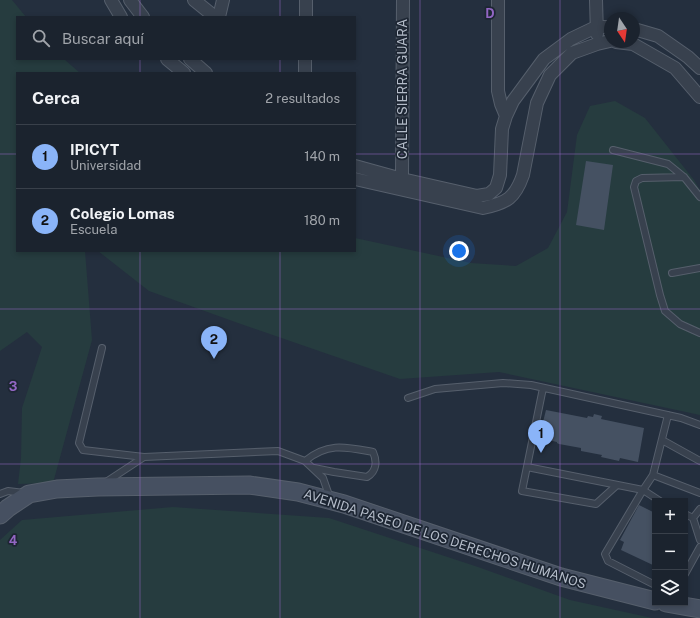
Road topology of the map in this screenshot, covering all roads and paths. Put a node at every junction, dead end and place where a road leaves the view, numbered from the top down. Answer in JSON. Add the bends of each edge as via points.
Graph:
{"nodes":[{"id":1,"x":111,"y":0,"type":"edge"},
{"id":2,"x":130,"y":0,"type":"edge"},
{"id":3,"x":194,"y":0,"type":"edge"},
{"id":4,"x":223,"y":0,"type":"edge"},
{"id":5,"x":306,"y":0,"type":"edge"},
{"id":6,"x":403,"y":0,"type":"edge"},
{"id":7,"x":498,"y":0,"type":"edge"},
{"id":8,"x":596,"y":0,"type":"edge"},
{"id":9,"x":120,"y":16,"type":"edge"},
{"id":10,"x":139,"y":16,"type":"edge"},
{"id":11,"x":214,"y":16,"type":"edge"},
{"id":12,"x":219,"y":16,"type":"edge"},
{"id":13,"x":306,"y":16,"type":"edge"},
{"id":14,"x":596,"y":27,"type":"junction"},
{"id":15,"x":604,"y":27,"type":"edge"},
{"id":16,"x":640,"y":31,"type":"edge"},
{"id":17,"x":604,"y":42,"type":"edge"},
{"id":18,"x":597,"y":44,"type":"junction"},
{"id":19,"x":640,"y":48,"type":"edge"},
{"id":20,"x":168,"y":60,"type":"edge"},
{"id":21,"x":191,"y":60,"type":"edge"},
{"id":22,"x":305,"y":60,"type":"edge"},
{"id":23,"x":700,"y":68,"type":"edge"},
{"id":24,"x":183,"y":72,"type":"edge"},
{"id":25,"x":205,"y":72,"type":"edge"},
{"id":26,"x":304,"y":72,"type":"edge"},
{"id":27,"x":700,"y":97,"type":"edge"},
{"id":28,"x":506,"y":116,"type":"junction"},
{"id":29,"x":613,"y":150,"type":"dead end"},
{"id":30,"x":356,"y":166,"type":"edge"},
{"id":31,"x":684,"y":176,"type":"junction"},
{"id":32,"x":356,"y":179,"type":"edge"},
{"id":33,"x":402,"y":179,"type":"junction"},
{"id":34,"x":700,"y":197,"type":"edge"},
{"id":35,"x":700,"y":268,"type":"edge"},
{"id":36,"x":672,"y":272,"type":"dead end"},
{"id":37,"x":700,"y":333,"type":"edge"},
{"id":38,"x":102,"y":348,"type":"dead end"},
{"id":39,"x":543,"y":388,"type":"junction"},
{"id":40,"x":408,"y":398,"type":"dead end"},
{"id":41,"x":668,"y":415,"type":"junction"},
{"id":42,"x":700,"y":425,"type":"edge"},
{"id":43,"x":662,"y":440,"type":"junction"},
{"id":44,"x":144,"y":457,"type":"junction"},
{"id":45,"x":305,"y":461,"type":"junction"},
{"id":46,"x":700,"y":461,"type":"edge"},
{"id":47,"x":527,"y":467,"type":"junction"},
{"id":48,"x":313,"y":468,"type":"junction"},
{"id":49,"x":654,"y":475,"type":"junction"},
{"id":50,"x":617,"y":485,"type":"junction"},
{"id":51,"x":98,"y":487,"type":"junction"},
{"id":52,"x":643,"y":490,"type":"junction"},
{"id":53,"x":700,"y":493,"type":"edge"},
{"id":54,"x":0,"y":494,"type":"edge"},
{"id":55,"x":29,"y":494,"type":"junction"},
{"id":56,"x":655,"y":498,"type":"edge"},
{"id":57,"x":331,"y":500,"type":"junction"},
{"id":58,"x":700,"y":509,"type":"edge"},
{"id":59,"x":0,"y":515,"type":"edge"},
{"id":60,"x":688,"y":516,"type":"edge"},
{"id":61,"x":693,"y":518,"type":"junction"},
{"id":62,"x":700,"y":540,"type":"edge"},
{"id":63,"x":700,"y":548,"type":"edge"},
{"id":64,"x":687,"y":570,"type":"edge"},
{"id":65,"x":652,"y":583,"type":"edge"},
{"id":66,"x":652,"y":600,"type":"edge"},
{"id":67,"x":683,"y":606,"type":"edge"},
{"id":68,"x":700,"y":609,"type":"edge"}],
"edges":[{"from":1,"to":9,"type":"street"},
{"from":2,"to":10,"type":"street"},
{"from":3,"to":11,"type":"street"},
{"from":4,"to":12,"type":"street"},
{"from":5,"to":13,"type":"street"},
{"from":6,"to":33,"type":"street","name":"CALLE SIERRA GUARA"},
{"from":7,"to":28,"type":"street","via":[[498,91]]},
{"from":8,"to":14,"type":"street"},
{"from":14,"to":15,"type":"street"},
{"from":14,"to":18,"type":"street"},
{"from":14,"to":28,"type":"street","via":[[571,39],[544,59],[513,101]]},
{"from":16,"to":23,"type":"street","via":[[658,36],[688,56]]},
{"from":17,"to":18,"type":"street"},
{"from":18,"to":32,"type":"street","via":[[572,53],[550,75],[537,102],[523,175],[514,195],[506,202],[483,208]]},
{"from":19,"to":27,"type":"street","via":[[675,68]]},
{"from":20,"to":24,"type":"street"},
{"from":21,"to":25,"type":"street"},
{"from":22,"to":26,"type":"street"},
{"from":28,"to":33,"type":"street","via":[[502,129],[500,175],[496,188],[489,194],[478,196]]},
{"from":29,"to":31,"type":"lane","via":[[668,164]]},
{"from":30,"to":33,"type":"street"},
{"from":31,"to":34,"type":"lane"},
{"from":31,"to":37,"type":"lane","via":[[642,178],[636,181],[634,187],[666,311],[680,324]]},
{"from":35,"to":36,"type":"lane"},
{"from":38,"to":44,"type":"lane","via":[[79,443],[83,450]]},
{"from":39,"to":40,"type":"lane","via":[[503,384],[435,389]]},
{"from":39,"to":41,"type":"lane"},
{"from":39,"to":47,"type":"lane"},
{"from":41,"to":42,"type":"lane"},
{"from":41,"to":43,"type":"lane"},
{"from":43,"to":46,"type":"lane"},
{"from":43,"to":49,"type":"lane"},
{"from":44,"to":45,"type":"lane","via":[[278,451]]},
{"from":44,"to":51,"type":"lane"},
{"from":45,"to":48,"type":"lane"},
{"from":45,"to":48,"type":"lane","via":[[315,453],[336,447],[373,452],[376,459],[373,471],[367,477]]},
{"from":47,"to":50,"type":"lane"},
{"from":47,"to":50,"type":"lane","via":[[522,491],[596,504]]},
{"from":48,"to":57,"type":"lane","via":[[323,478]]},
{"from":49,"to":52,"type":"lane"},
{"from":49,"to":53,"type":"lane"},
{"from":50,"to":52,"type":"lane"},
{"from":51,"to":55,"type":"main road","name":"AVENIDA PASEO DE LOS DERECHOS HUMANOS","via":[[57,489]]},
{"from":51,"to":57,"type":"main road","name":"AVENIDA PASEO DE LOS DERECHOS HUMANOS","via":[[249,485]]},
{"from":52,"to":56,"type":"lane"},
{"from":52,"to":65,"type":"lane","via":[[605,554],[608,561]]},
{"from":54,"to":55,"type":"lane","via":[[8,491]]},
{"from":55,"to":59,"type":"main road","name":"AVENIDA PASEO DE LOS DERECHOS HUMANOS"},
{"from":57,"to":66,"type":"main road","name":"AVENIDA PASEO DE LOS DERECHOS HUMANOS","via":[[561,577]]},
{"from":58,"to":61,"type":"lane"},
{"from":60,"to":61,"type":"lane"},
{"from":61,"to":62,"type":"lane"},
{"from":63,"to":64,"type":"lane"},
{"from":67,"to":68,"type":"main road"}]}
